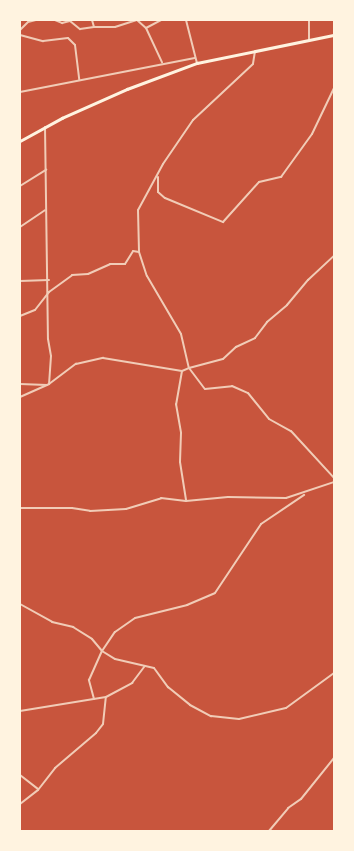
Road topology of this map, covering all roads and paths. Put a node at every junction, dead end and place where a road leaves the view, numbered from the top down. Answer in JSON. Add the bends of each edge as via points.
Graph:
{"nodes":[{"id":1,"x":36,"y":20,"type":"edge"},
{"id":2,"x":55,"y":20,"type":"edge"},
{"id":3,"x":92,"y":20,"type":"edge"},
{"id":4,"x":136,"y":20,"type":"edge"},
{"id":5,"x":161,"y":20,"type":"edge"},
{"id":6,"x":186,"y":20,"type":"edge"},
{"id":7,"x":309,"y":20,"type":"edge"},
{"id":8,"x":94,"y":27,"type":"junction"},
{"id":9,"x":146,"y":28,"type":"junction"},
{"id":10,"x":20,"y":30,"type":"edge"},
{"id":11,"x":20,"y":35,"type":"edge"},
{"id":12,"x":334,"y":35,"type":"edge"},
{"id":13,"x":309,"y":39,"type":"junction"},
{"id":14,"x":255,"y":50,"type":"junction"},
{"id":15,"x":195,"y":58,"type":"junction"},
{"id":16,"x":162,"y":63,"type":"junction"},
{"id":17,"x":198,"y":63,"type":"junction"},
{"id":18,"x":79,"y":80,"type":"junction"},
{"id":19,"x":334,"y":88,"type":"edge"},
{"id":20,"x":20,"y":92,"type":"edge"},
{"id":21,"x":333,"y":92,"type":"edge"},
{"id":22,"x":45,"y":126,"type":"junction"},
{"id":23,"x":20,"y":141,"type":"edge"},
{"id":24,"x":46,"y":170,"type":"junction"},
{"id":25,"x":158,"y":175,"type":"junction"},
{"id":26,"x":20,"y":186,"type":"edge"},
{"id":27,"x":45,"y":210,"type":"junction"},
{"id":28,"x":20,"y":227,"type":"edge"},
{"id":29,"x":139,"y":252,"type":"junction"},
{"id":30,"x":334,"y":256,"type":"edge"},
{"id":31,"x":49,"y":280,"type":"junction"},
{"id":32,"x":20,"y":281,"type":"edge"},
{"id":33,"x":49,"y":292,"type":"junction"},
{"id":34,"x":20,"y":316,"type":"edge"},
{"id":35,"x":189,"y":368,"type":"junction"},
{"id":36,"x":182,"y":371,"type":"junction"},
{"id":37,"x":20,"y":384,"type":"edge"},
{"id":38,"x":49,"y":384,"type":"junction"},
{"id":39,"x":20,"y":397,"type":"edge"},
{"id":40,"x":334,"y":478,"type":"edge"},
{"id":41,"x":334,"y":482,"type":"edge"},
{"id":42,"x":306,"y":493,"type":"junction"},
{"id":43,"x":186,"y":501,"type":"junction"},
{"id":44,"x":20,"y":508,"type":"edge"},
{"id":45,"x":20,"y":604,"type":"edge"},
{"id":46,"x":102,"y":651,"type":"junction"},
{"id":47,"x":146,"y":665,"type":"junction"},
{"id":48,"x":334,"y":673,"type":"edge"},
{"id":49,"x":106,"y":697,"type":"junction"},
{"id":50,"x":94,"y":699,"type":"junction"},
{"id":51,"x":20,"y":711,"type":"edge"},
{"id":52,"x":334,"y":758,"type":"edge"},
{"id":53,"x":20,"y":775,"type":"edge"},
{"id":54,"x":38,"y":790,"type":"junction"},
{"id":55,"x":20,"y":804,"type":"edge"},
{"id":56,"x":269,"y":831,"type":"edge"}],
"edges":[{"from":1,"to":10,"type":"street","via":[[28,22]]},
{"from":2,"to":8,"type":"street","via":[[62,23],[70,20],[80,29]]},
{"from":3,"to":8,"type":"street"},
{"from":4,"to":8,"type":"street","via":[[115,27]]},
{"from":4,"to":9,"type":"street"},
{"from":5,"to":9,"type":"street"},
{"from":6,"to":15,"type":"street"},
{"from":7,"to":13,"type":"street"},
{"from":9,"to":16,"type":"street"},
{"from":11,"to":18,"type":"street","via":[[43,41],[68,38],[75,45]]},
{"from":12,"to":13,"type":"main road"},
{"from":13,"to":14,"type":"main road"},
{"from":14,"to":17,"type":"main road"},
{"from":14,"to":25,"type":"street","via":[[253,64],[193,120]]},
{"from":15,"to":16,"type":"street"},
{"from":15,"to":17,"type":"street"},
{"from":16,"to":18,"type":"street"},
{"from":17,"to":22,"type":"main road","via":[[127,89]]},
{"from":18,"to":20,"type":"street"},
{"from":19,"to":21,"type":"street"},
{"from":21,"to":25,"type":"street","via":[[312,134],[281,177],[259,182],[223,222],[164,198],[158,192]]},
{"from":22,"to":23,"type":"main road"},
{"from":22,"to":24,"type":"street"},
{"from":24,"to":26,"type":"street"},
{"from":24,"to":27,"type":"street"},
{"from":25,"to":29,"type":"street","via":[[138,210]]},
{"from":27,"to":28,"type":"street"},
{"from":27,"to":31,"type":"street"},
{"from":29,"to":33,"type":"street","via":[[133,251],[125,264],[110,264],[88,274],[72,275]]},
{"from":29,"to":35,"type":"street","via":[[147,276],[181,334]]},
{"from":30,"to":35,"type":"street","via":[[308,280],[288,305],[267,322],[255,338],[236,347],[223,359]]},
{"from":31,"to":32,"type":"street"},
{"from":31,"to":33,"type":"street"},
{"from":33,"to":34,"type":"street","via":[[35,310]]},
{"from":33,"to":38,"type":"street"},
{"from":35,"to":36,"type":"street"},
{"from":35,"to":40,"type":"street","via":[[205,389],[232,386],[248,394],[269,419],[291,431]]},
{"from":36,"to":38,"type":"street","via":[[103,358],[76,364]]},
{"from":36,"to":43,"type":"street","via":[[176,404]]},
{"from":37,"to":38,"type":"street"},
{"from":38,"to":39,"type":"street"},
{"from":41,"to":42,"type":"street"},
{"from":42,"to":43,"type":"street","via":[[286,498],[228,496]]},
{"from":42,"to":46,"type":"street","via":[[261,524],[215,593],[187,605],[135,618],[115,632]]},
{"from":43,"to":44,"type":"street","via":[[161,498],[126,509],[90,511],[72,508]]},
{"from":45,"to":46,"type":"street","via":[[52,622],[72,627],[92,639]]},
{"from":46,"to":47,"type":"street","via":[[115,659]]},
{"from":46,"to":50,"type":"street","via":[[89,680]]},
{"from":47,"to":48,"type":"street","via":[[154,668],[168,688],[190,705],[210,716],[238,719],[286,708]]},
{"from":47,"to":49,"type":"street","via":[[132,683]]},
{"from":49,"to":50,"type":"street"},
{"from":49,"to":54,"type":"street","via":[[103,724],[55,768]]},
{"from":50,"to":51,"type":"street"},
{"from":52,"to":56,"type":"street","via":[[301,799],[288,808]]},
{"from":53,"to":54,"type":"street"},
{"from":54,"to":55,"type":"street"}]}
